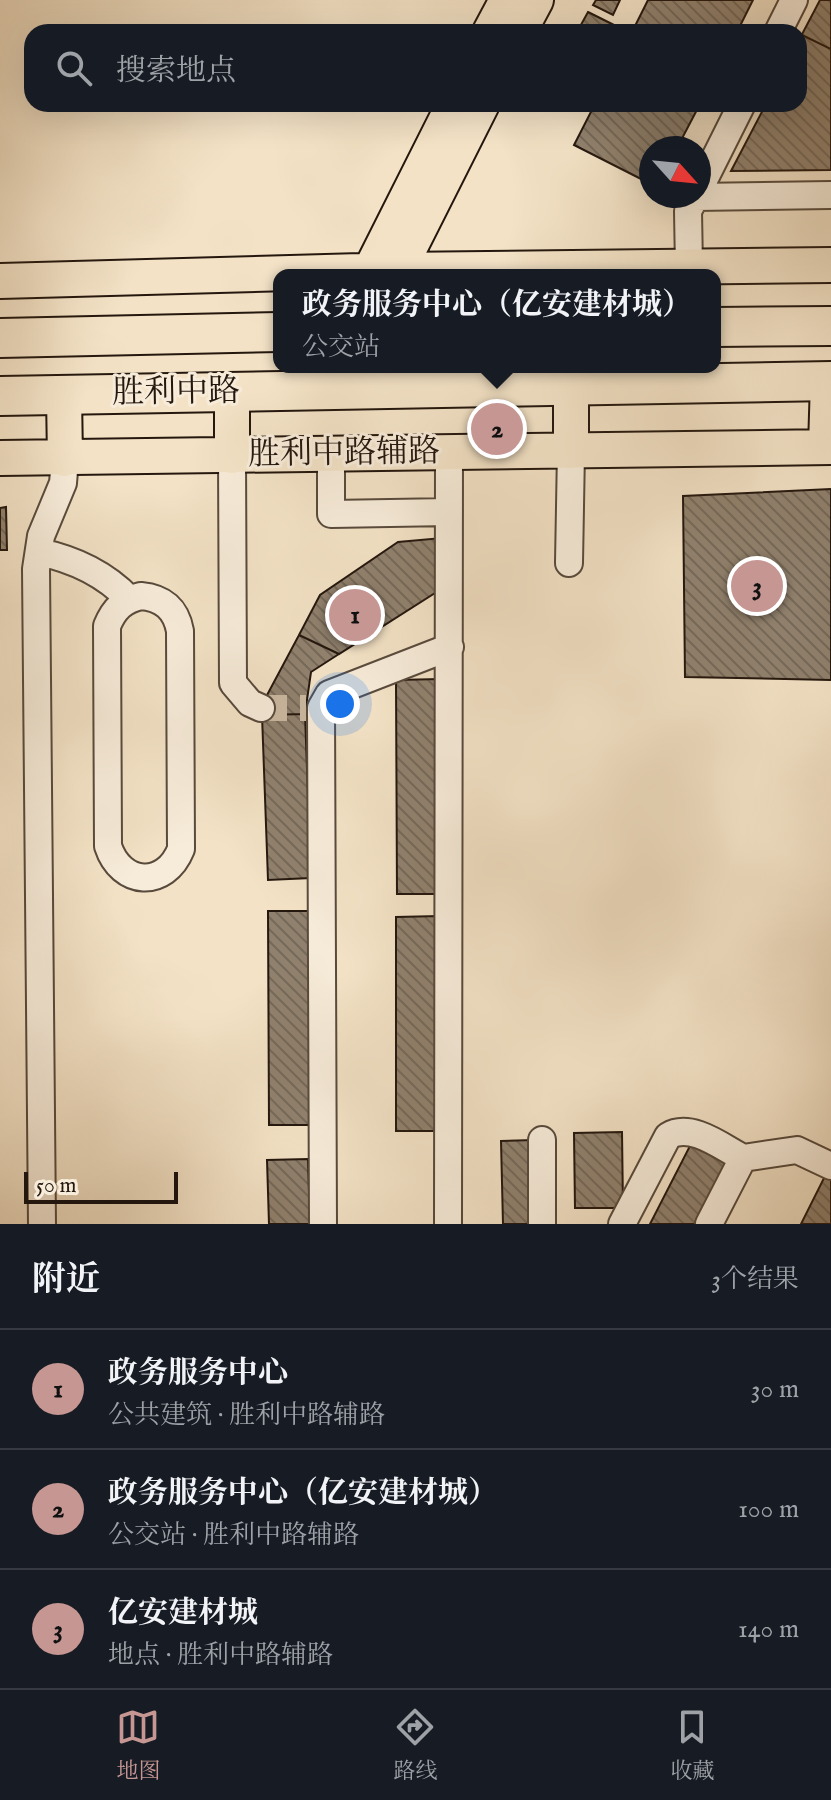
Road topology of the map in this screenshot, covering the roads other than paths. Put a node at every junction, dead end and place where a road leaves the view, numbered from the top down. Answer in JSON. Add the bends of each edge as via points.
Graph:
{"nodes":[{"id":1,"x":507,"y":0,"type":"edge"},
{"id":2,"x":536,"y":0,"type":"edge"},
{"id":3,"x":794,"y":0,"type":"edge"},
{"id":4,"x":494,"y":24,"type":"edge"},
{"id":5,"x":523,"y":24,"type":"edge"},
{"id":6,"x":782,"y":24,"type":"edge"},
{"id":7,"x":451,"y":112,"type":"edge"},
{"id":8,"x":477,"y":112,"type":"edge"},
{"id":9,"x":738,"y":112,"type":"edge"},
{"id":10,"x":711,"y":166,"type":"edge"},
{"id":11,"x":711,"y":194,"type":"edge"},
{"id":12,"x":831,"y":195,"type":"edge"},
{"id":13,"x":690,"y":208,"type":"edge"},
{"id":14,"x":831,"y":265,"type":"edge"},
{"id":15,"x":689,"y":267,"type":"junction"},
{"id":16,"x":384,"y":269,"type":"edge"},
{"id":17,"x":384,"y":269,"type":"edge"},
{"id":18,"x":587,"y":269,"type":"edge"},
{"id":19,"x":273,"y":275,"type":"edge"},
{"id":20,"x":0,"y":281,"type":"edge"},
{"id":21,"x":830,"y":326,"type":"edge"},
{"id":22,"x":721,"y":327,"type":"edge"},
{"id":23,"x":273,"y":332,"type":"edge"},
{"id":24,"x":0,"y":338,"type":"edge"},
{"id":25,"x":829,"y":381,"type":"edge"},
{"id":26,"x":571,"y":386,"type":"junction"},
{"id":27,"x":232,"y":392,"type":"junction"},
{"id":28,"x":64,"y":395,"type":"junction"},
{"id":29,"x":0,"y":396,"type":"edge"},
{"id":30,"x":828,"y":447,"type":"edge"},
{"id":31,"x":571,"y":451,"type":"junction"},
{"id":32,"x":449,"y":453,"type":"junction"},
{"id":33,"x":331,"y":454,"type":"junction"},
{"id":34,"x":232,"y":456,"type":"junction"},
{"id":35,"x":0,"y":458,"type":"edge"},
{"id":36,"x":65,"y":459,"type":"junction"},
{"id":37,"x":449,"y":512,"type":"junction"},
{"id":38,"x":39,"y":552,"type":"junction"},
{"id":39,"x":569,"y":563,"type":"dead end"},
{"id":40,"x":129,"y":599,"type":"junction"},
{"id":41,"x":450,"y":647,"type":"junction"},
{"id":42,"x":261,"y":708,"type":"tunnel mouth"},
{"id":43,"x":542,"y":1140,"type":"dead end"},
{"id":44,"x":743,"y":1158,"type":"junction"},
{"id":45,"x":831,"y":1166,"type":"edge"},
{"id":46,"x":42,"y":1224,"type":"edge"},
{"id":47,"x":323,"y":1224,"type":"edge"},
{"id":48,"x":448,"y":1224,"type":"edge"},
{"id":49,"x":542,"y":1224,"type":"edge"},
{"id":50,"x":622,"y":1224,"type":"edge"},
{"id":51,"x":709,"y":1224,"type":"edge"}],
"edges":[{"from":1,"to":4,"type":"main road"},
{"from":2,"to":5,"type":"main road"},
{"from":3,"to":6,"type":"street"},
{"from":7,"to":16,"type":"main road"},
{"from":8,"to":17,"type":"main road"},
{"from":9,"to":10,"type":"street"},
{"from":11,"to":12,"type":"street"},
{"from":13,"to":15,"type":"street"},
{"from":14,"to":15,"type":"main road"},
{"from":15,"to":18,"type":"main road"},
{"from":19,"to":20,"type":"main road"},
{"from":21,"to":22,"type":"highway"},
{"from":21,"to":25,"type":"highway"},
{"from":23,"to":24,"type":"highway","name":"胜利中路"},
{"from":25,"to":26,"type":"highway","name":"胜利中路"},
{"from":25,"to":30,"type":"main road"},
{"from":26,"to":27,"type":"highway","name":"胜利中路"},
{"from":26,"to":31,"type":"main road"},
{"from":27,"to":28,"type":"highway","name":"胜利中路"},
{"from":27,"to":34,"type":"main road"},
{"from":28,"to":29,"type":"highway","name":"胜利中路"},
{"from":28,"to":36,"type":"main road"},
{"from":30,"to":31,"type":"main road","name":"胜利中路辅路"},
{"from":31,"to":32,"type":"main road","name":"胜利中路辅路"},
{"from":31,"to":39,"type":"street"},
{"from":32,"to":33,"type":"main road","name":"胜利中路辅路"},
{"from":32,"to":37,"type":"street"},
{"from":33,"to":34,"type":"main road","name":"胜利中路辅路"},
{"from":33,"to":37,"type":"street","via":[[331,514]]},
{"from":34,"to":36,"type":"main road","name":"胜利中路辅路"},
{"from":34,"to":42,"type":"street","via":[[233,683]]},
{"from":35,"to":36,"type":"main road","name":"胜利中路辅路"},
{"from":36,"to":38,"type":"street","via":[[63,483]]},
{"from":37,"to":41,"type":"street"},
{"from":38,"to":40,"type":"street","via":[[102,576]]},
{"from":38,"to":46,"type":"street"},
{"from":40,"to":40,"type":"street","via":[[107,626],[108,846],[118,866],[144,878],[163,873],[181,849],[180,631],[164,602],[153,597]]},
{"from":41,"to":47,"type":"street","via":[[329,694],[314,708]]},
{"from":41,"to":48,"type":"street"},
{"from":43,"to":49,"type":"street"},
{"from":44,"to":45,"type":"street","via":[[797,1150]]},
{"from":44,"to":50,"type":"street","via":[[690,1131],[673,1133]]},
{"from":44,"to":51,"type":"street"}]}
